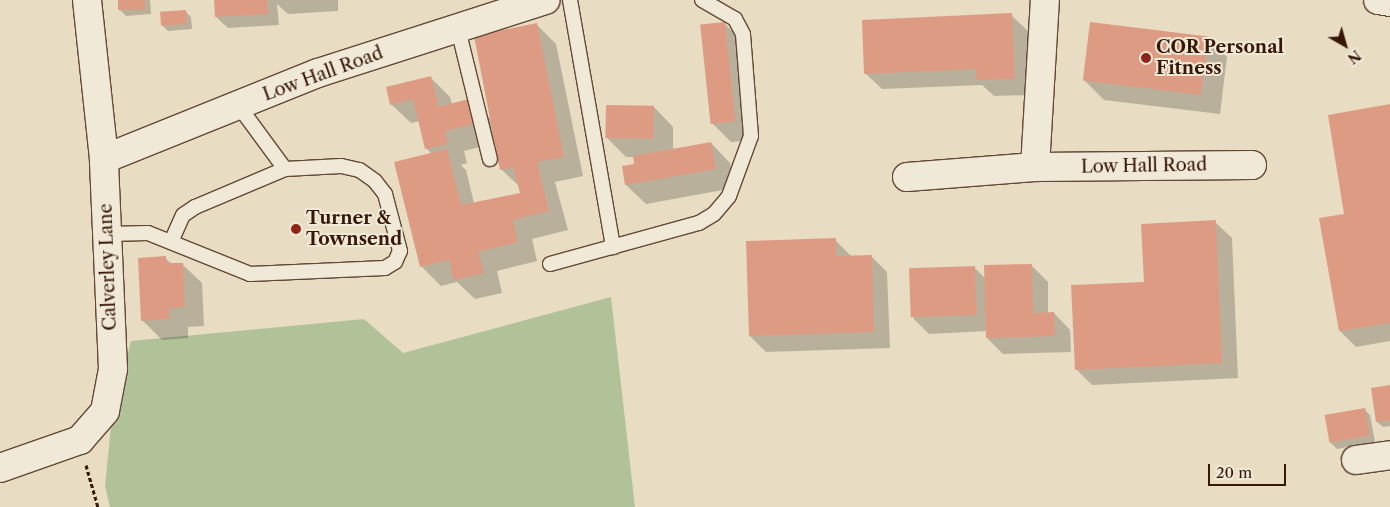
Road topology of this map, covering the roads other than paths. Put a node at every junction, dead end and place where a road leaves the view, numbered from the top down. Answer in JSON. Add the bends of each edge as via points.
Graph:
{"nodes":[{"id":1,"x":87,"y":0,"type":"edge"},
{"id":2,"x":546,"y":0,"type":"edge"},
{"id":3,"x":570,"y":0,"type":"edge"},
{"id":4,"x":702,"y":0,"type":"edge"},
{"id":5,"x":1045,"y":0,"type":"edge"},
{"id":6,"x":1378,"y":0,"type":"edge"},
{"id":7,"x":1390,"y":2,"type":"edge"},
{"id":8,"x":458,"y":28,"type":"junction"},
{"id":9,"x":238,"y":106,"type":"junction"},
{"id":10,"x":104,"y":159,"type":"junction"},
{"id":11,"x":490,"y":159,"type":"dead end"},
{"id":12,"x":1252,"y":165,"type":"dead end"},
{"id":13,"x":1035,"y":167,"type":"junction"},
{"id":14,"x":285,"y":169,"type":"junction"},
{"id":15,"x":906,"y":177,"type":"dead end"},
{"id":16,"x":107,"y":234,"type":"junction"},
{"id":17,"x":172,"y":240,"type":"junction"},
{"id":18,"x":613,"y":247,"type":"junction"},
{"id":19,"x":550,"y":264,"type":"dead end"},
{"id":20,"x":1390,"y":455,"type":"edge"},
{"id":21,"x":1356,"y":460,"type":"dead end"},
{"id":22,"x":0,"y":468,"type":"edge"}],
"edges":[{"from":1,"to":10,"type":"street","name":"Calverley Lane"},
{"from":2,"to":8,"type":"street","name":"Low Hall Road"},
{"from":3,"to":18,"type":"lane"},
{"from":4,"to":18,"type":"lane","via":[[735,20],[743,34],[751,136],[729,196],[714,214],[699,223]]},
{"from":5,"to":13,"type":"street"},
{"from":6,"to":7,"type":"street"},
{"from":8,"to":9,"type":"street","name":"Low Hall Road","via":[[318,73]]},
{"from":8,"to":11,"type":"lane"},
{"from":9,"to":10,"type":"street","name":"Low Hall Road"},
{"from":9,"to":14,"type":"lane"},
{"from":10,"to":16,"type":"street","name":"Calverley Lane"},
{"from":12,"to":13,"type":"street","name":"Low Hall Road"},
{"from":13,"to":15,"type":"street","name":"Low Hall Road"},
{"from":14,"to":17,"type":"lane","via":[[194,207],[183,215]]},
{"from":14,"to":17,"type":"lane","via":[[341,166],[359,170],[376,181],[384,194],[400,251],[395,262],[385,268],[250,274]]},
{"from":16,"to":17,"type":"lane","via":[[133,231]]},
{"from":16,"to":22,"type":"street","name":"Calverley Lane","via":[[113,369],[105,411],[80,440]]},
{"from":18,"to":19,"type":"lane"},
{"from":20,"to":21,"type":"street"}]}
